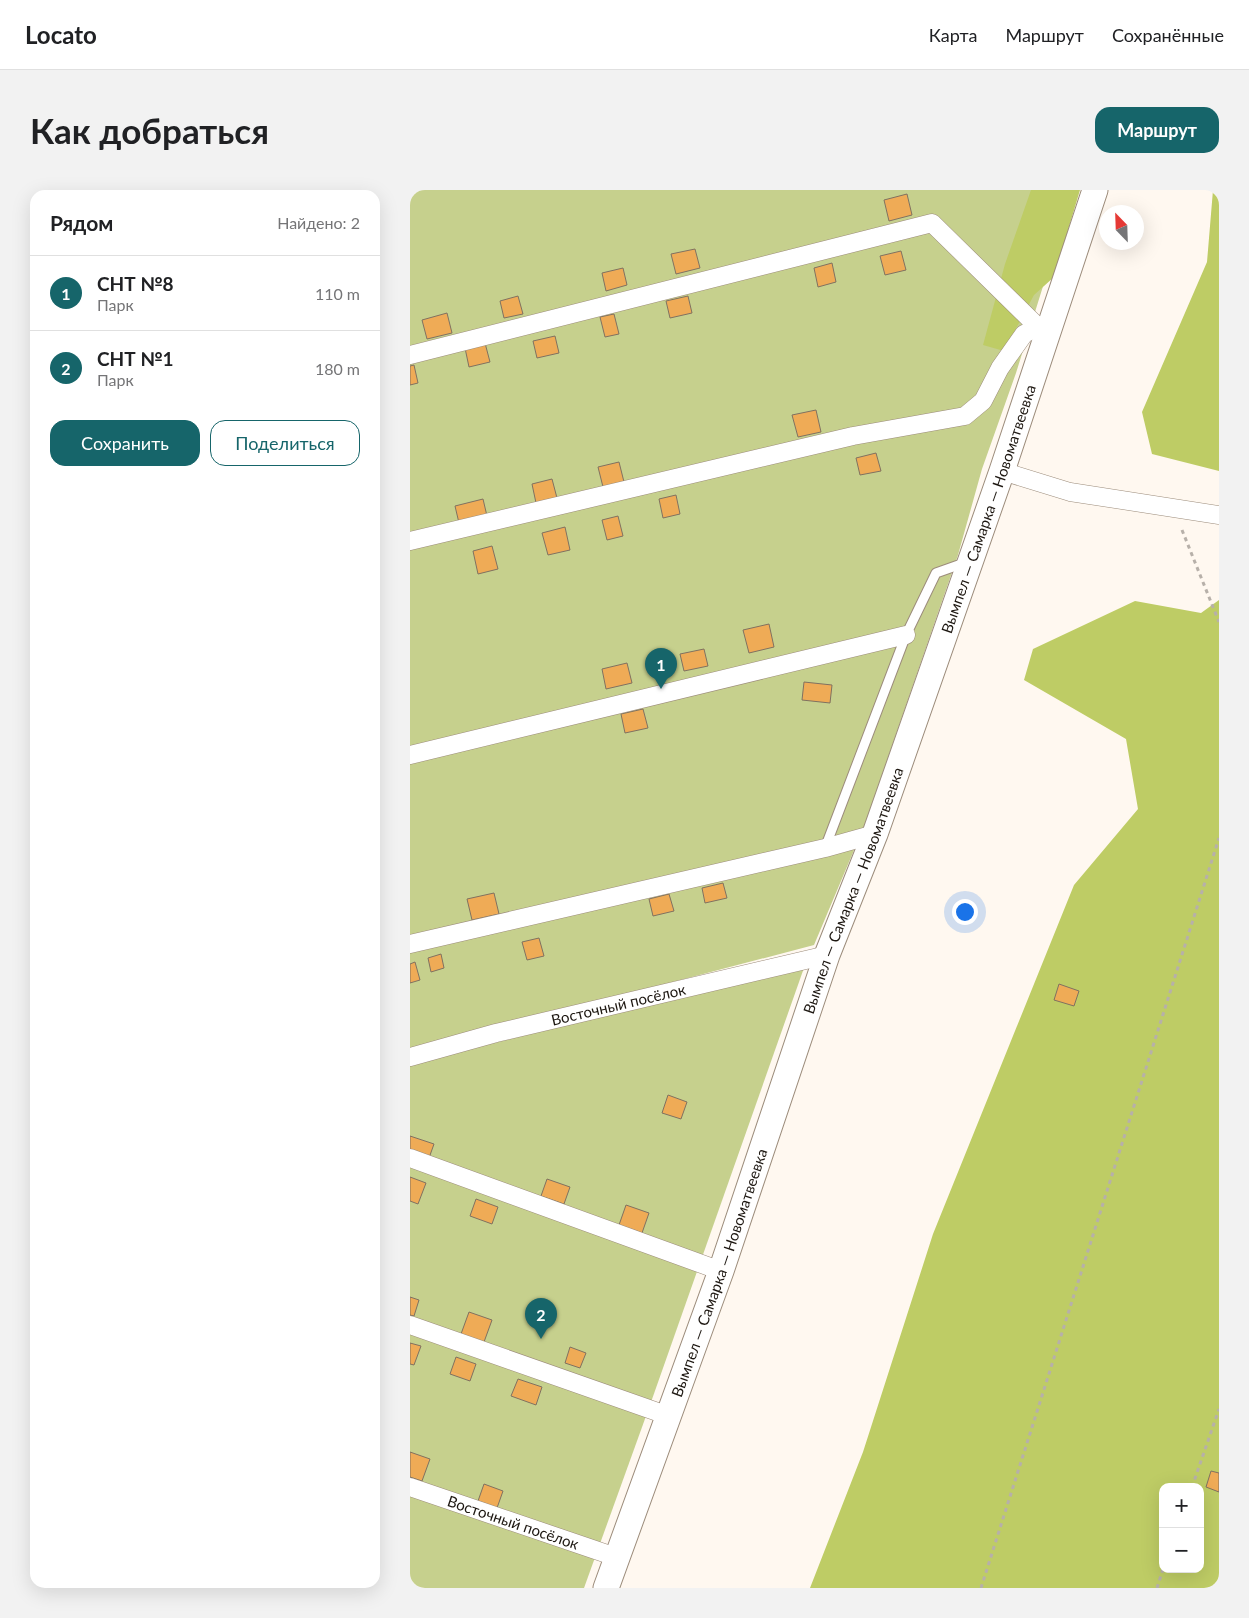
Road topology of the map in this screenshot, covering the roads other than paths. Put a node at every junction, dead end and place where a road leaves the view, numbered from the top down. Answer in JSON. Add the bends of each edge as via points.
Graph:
{"nodes":[{"id":1,"x":1095,"y":190,"type":"edge"},
{"id":2,"x":1044,"y":328,"type":"junction"},
{"id":3,"x":410,"y":355,"type":"edge"},
{"id":4,"x":1002,"y":471,"type":"junction"},
{"id":5,"x":1219,"y":515,"type":"edge"},
{"id":6,"x":410,"y":541,"type":"edge"},
{"id":7,"x":969,"y":561,"type":"junction"},
{"id":8,"x":906,"y":635,"type":"junction"},
{"id":9,"x":410,"y":755,"type":"edge"},
{"id":10,"x":874,"y":834,"type":"junction"},
{"id":11,"x":825,"y":848,"type":"junction"},
{"id":12,"x":410,"y":944,"type":"edge"},
{"id":13,"x":827,"y":956,"type":"junction"},
{"id":14,"x":410,"y":1057,"type":"edge"},
{"id":15,"x":410,"y":1158,"type":"edge"},
{"id":16,"x":722,"y":1271,"type":"junction"},
{"id":17,"x":410,"y":1325,"type":"edge"},
{"id":18,"x":669,"y":1416,"type":"junction"},
{"id":19,"x":410,"y":1487,"type":"edge"},
{"id":20,"x":616,"y":1557,"type":"junction"},
{"id":21,"x":606,"y":1588,"type":"edge"}],
"edges":[{"from":1,"to":2,"type":"main road","name":"Вымпел — Самарка — Новоматвеевка"},
{"from":2,"to":3,"type":"street","via":[[932,223]]},
{"from":2,"to":4,"type":"main road","name":"Вымпел — Самарка — Новоматвеевка"},
{"from":2,"to":6,"type":"street","via":[[1024,334],[1000,368],[983,401],[965,416],[853,436]]},
{"from":4,"to":5,"type":"street","via":[[1070,492]]},
{"from":4,"to":7,"type":"main road","name":"Вымпел — Самарка — Новоматвеевка"},
{"from":7,"to":8,"type":"lane","via":[[936,572]]},
{"from":7,"to":10,"type":"main road","name":"Вымпел — Самарка — Новоматвеевка"},
{"from":8,"to":9,"type":"street"},
{"from":8,"to":11,"type":"lane"},
{"from":10,"to":11,"type":"street"},
{"from":10,"to":13,"type":"main road","name":"Вымпел — Самарка — Новоматвеевка"},
{"from":11,"to":12,"type":"street"},
{"from":13,"to":14,"type":"street","name":"Восточный посёлок","via":[[496,1033]]},
{"from":13,"to":16,"type":"main road","name":"Вымпел — Самарка — Новоматвеевка"},
{"from":15,"to":16,"type":"street"},
{"from":16,"to":18,"type":"main road","name":"Вымпел — Самарка — Новоматвеевка"},
{"from":17,"to":18,"type":"street"},
{"from":18,"to":20,"type":"main road","name":"Вымпел — Самарка — Новоматвеевка"},
{"from":19,"to":20,"type":"street","name":"Восточный посёлок"},
{"from":20,"to":21,"type":"main road","name":"Вымпел — Самарка — Новоматвеевка"}]}
